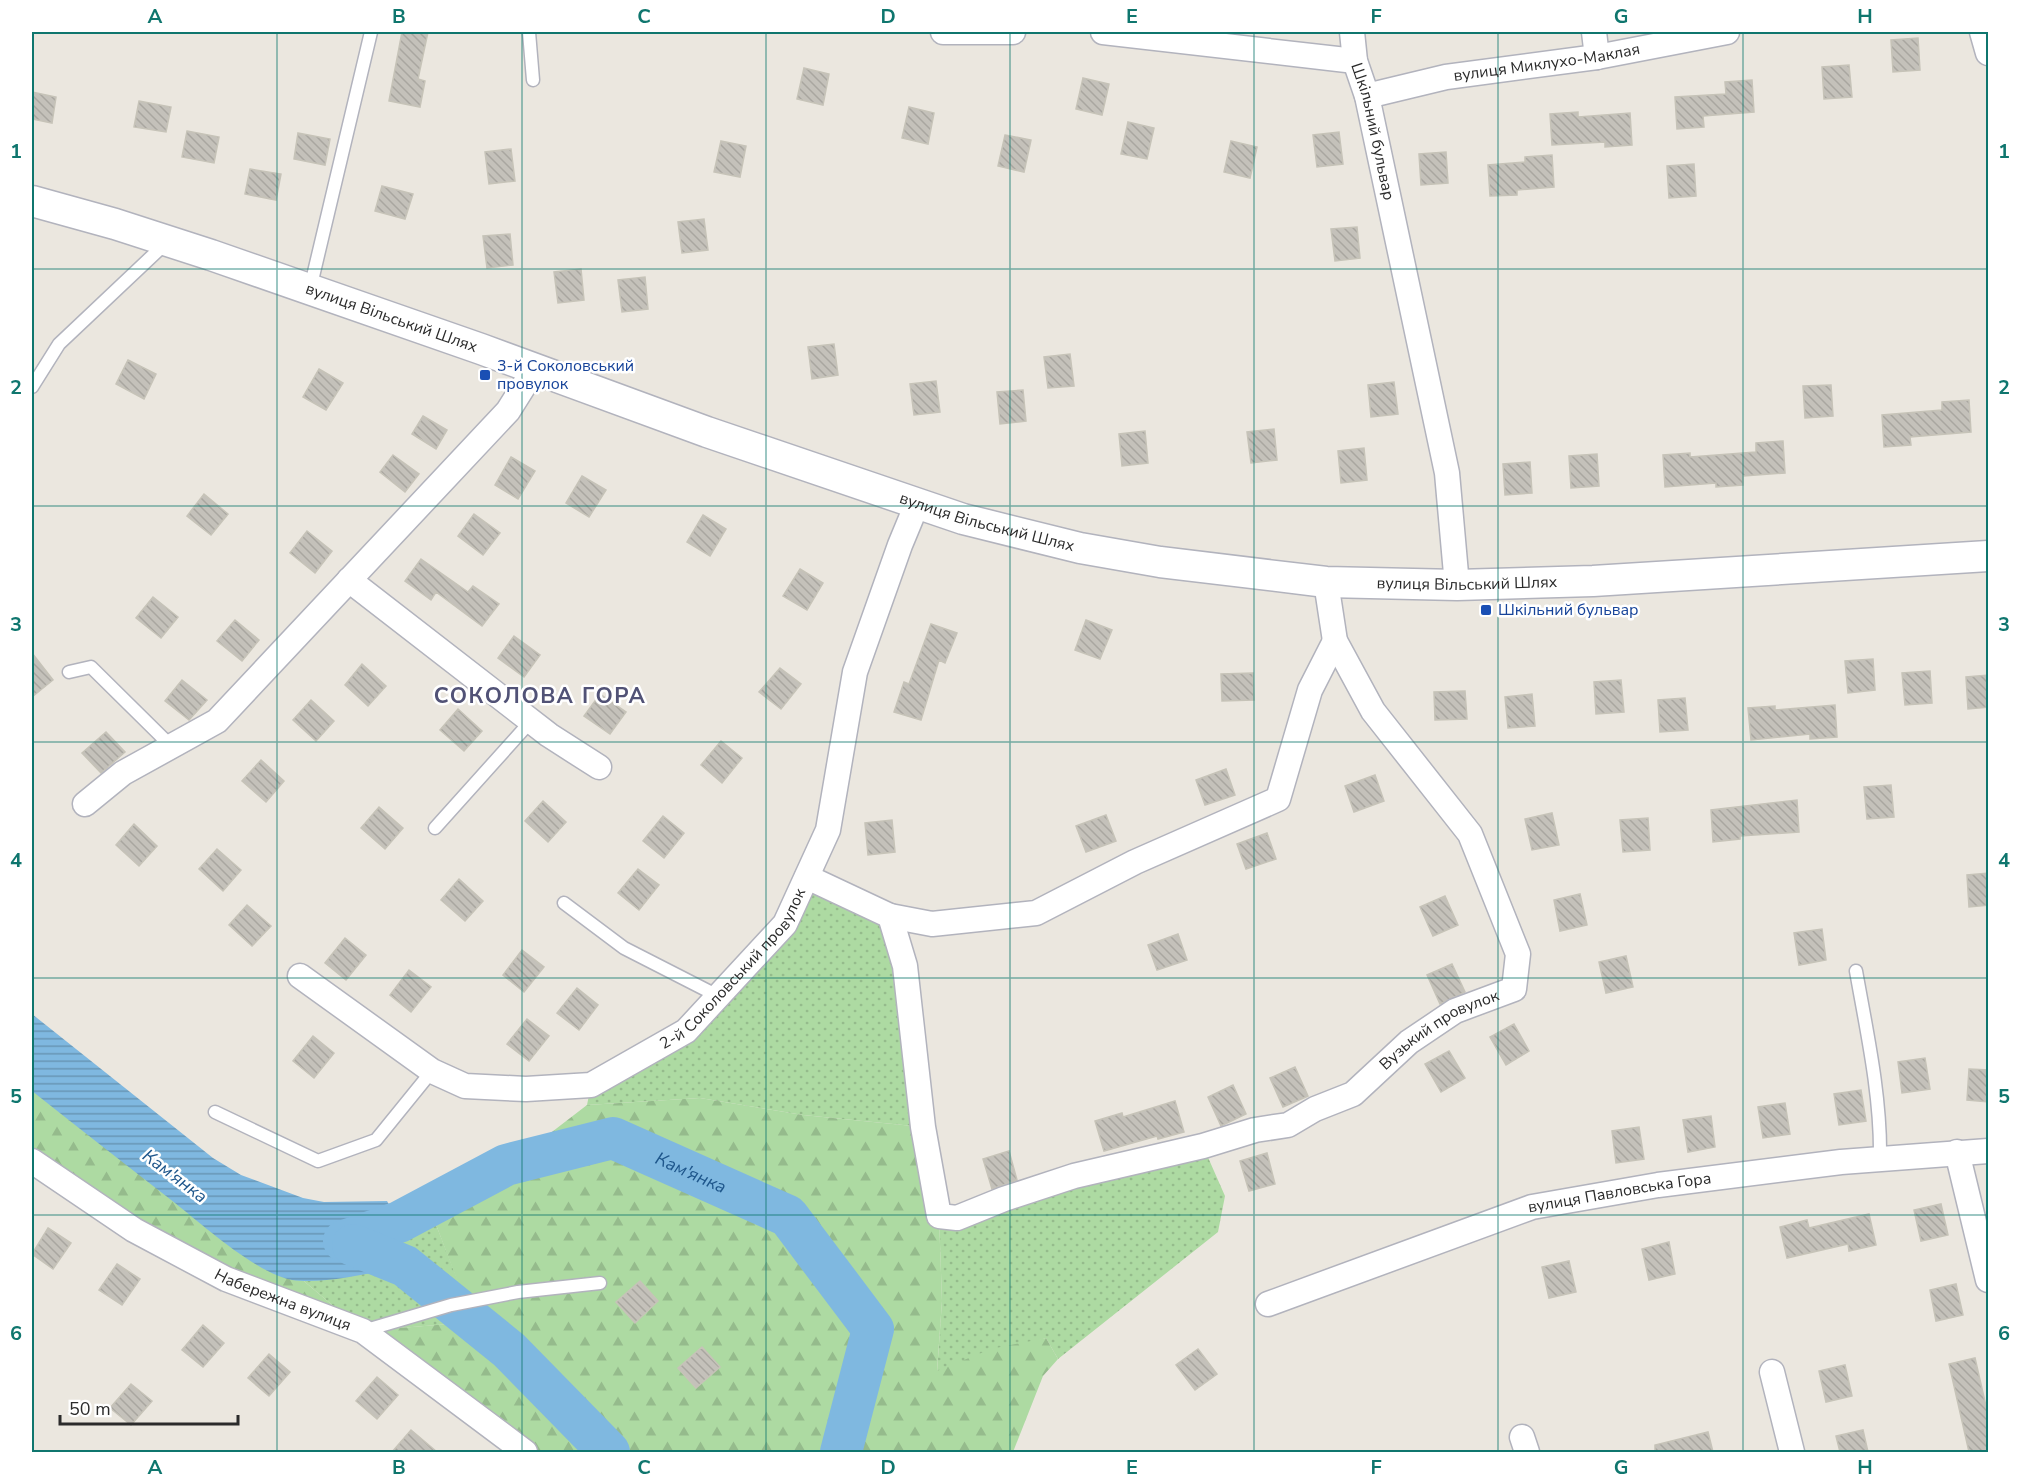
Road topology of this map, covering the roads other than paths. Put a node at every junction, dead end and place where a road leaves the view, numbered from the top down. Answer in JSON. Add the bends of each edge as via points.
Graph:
{"nodes":[{"id":1,"x":371,"y":32,"type":"edge"},
{"id":2,"x":529,"y":32,"type":"edge"},
{"id":3,"x":943,"y":32,"type":"edge"},
{"id":4,"x":1004,"y":32,"type":"edge"},
{"id":5,"x":1013,"y":32,"type":"edge"},
{"id":6,"x":1102,"y":32,"type":"edge"},
{"id":7,"x":1352,"y":32,"type":"edge"},
{"id":8,"x":1594,"y":32,"type":"edge"},
{"id":9,"x":1727,"y":32,"type":"edge"},
{"id":10,"x":1982,"y":32,"type":"edge"},
{"id":11,"x":1989,"y":53,"type":"edge"},
{"id":12,"x":1597,"y":57,"type":"junction"},
{"id":13,"x":1355,"y":61,"type":"junction"},
{"id":14,"x":533,"y":80,"type":"dead end"},
{"id":15,"x":1367,"y":96,"type":"junction"},
{"id":16,"x":32,"y":201,"type":"edge"},
{"id":17,"x":168,"y":241,"type":"junction"},
{"id":18,"x":310,"y":289,"type":"junction"},
{"id":19,"x":535,"y":368,"type":"junction"},
{"id":20,"x":32,"y":387,"type":"edge"},
{"id":21,"x":917,"y":504,"type":"junction"},
{"id":22,"x":1989,"y":556,"type":"edge"},
{"id":23,"x":349,"y":580,"type":"junction"},
{"id":24,"x":1326,"y":582,"type":"junction"},
{"id":25,"x":1457,"y":585,"type":"junction"},
{"id":26,"x":1335,"y":641,"type":"junction"},
{"id":27,"x":69,"y":672,"type":"dead end"},
{"id":28,"x":531,"y":721,"type":"junction"},
{"id":29,"x":171,"y":746,"type":"junction"},
{"id":30,"x":599,"y":767,"type":"dead end"},
{"id":31,"x":85,"y":804,"type":"dead end"},
{"id":32,"x":435,"y":828,"type":"dead end"},
{"id":33,"x":807,"y":877,"type":"junction"},
{"id":34,"x":564,"y":903,"type":"dead end"},
{"id":35,"x":890,"y":916,"type":"junction"},
{"id":36,"x":1856,"y":971,"type":"dead end"},
{"id":37,"x":300,"y":976,"type":"dead end"},
{"id":38,"x":718,"y":996,"type":"junction"},
{"id":39,"x":432,"y":1071,"type":"junction"},
{"id":40,"x":215,"y":1112,"type":"dead end"},
{"id":41,"x":1989,"y":1151,"type":"edge"},
{"id":42,"x":1957,"y":1152,"type":"junction"},
{"id":43,"x":1880,"y":1158,"type":"junction"},
{"id":44,"x":32,"y":1161,"type":"edge"},
{"id":45,"x":1989,"y":1280,"type":"edge"},
{"id":46,"x":600,"y":1282,"type":"dead end"},
{"id":47,"x":1268,"y":1304,"type":"dead end"},
{"id":48,"x":363,"y":1331,"type":"junction"},
{"id":49,"x":1772,"y":1372,"type":"dead end"},
{"id":50,"x":525,"y":1452,"type":"edge"},
{"id":51,"x":1792,"y":1452,"type":"edge"}],
"edges":[{"from":1,"to":18,"type":"lane"},
{"from":2,"to":14,"type":"lane"},
{"from":3,"to":4,"type":"street"},
{"from":4,"to":5,"type":"street"},
{"from":6,"to":13,"type":"street"},
{"from":7,"to":13,"type":"street","name":"Шкільний бульвар"},
{"from":8,"to":12,"type":"street"},
{"from":9,"to":12,"type":"street","name":"вулиця Миклухо-Маклая"},
{"from":10,"to":11,"type":"street"},
{"from":12,"to":15,"type":"street","name":"вулиця Миклухо-Маклая","via":[[1446,77]]},
{"from":13,"to":15,"type":"street","name":"Шкільний бульвар"},
{"from":15,"to":25,"type":"street","name":"Шкільний бульвар","via":[[1447,473]]},
{"from":16,"to":17,"type":"street","name":"вулиця Вільський Шлях"},
{"from":17,"to":18,"type":"street","name":"вулиця Вільський Шлях"},
{"from":17,"to":20,"type":"lane","via":[[59,344]]},
{"from":18,"to":19,"type":"street","name":"вулиця Вільський Шлях"},
{"from":19,"to":21,"type":"street","name":"вулиця Вільський Шлях"},
{"from":19,"to":23,"type":"street","via":[[508,411]]},
{"from":21,"to":24,"type":"street","name":"вулиця Вільський Шлях","via":[[1080,548]]},
{"from":21,"to":33,"type":"street","name":"2-й Соколовський провулок","via":[[855,672],[828,830]]},
{"from":22,"to":25,"type":"street","name":"вулиця Вільський Шлях","via":[[1670,577]]},
{"from":23,"to":28,"type":"street"},
{"from":23,"to":29,"type":"street","via":[[217,721]]},
{"from":24,"to":25,"type":"street","name":"вулиця Вільський Шлях"},
{"from":24,"to":26,"type":"street","name":"Вузький провулок"},
{"from":26,"to":35,"type":"street","via":[[1310,690],[1278,799],[1135,861],[1036,913],[932,924]]},
{"from":26,"to":35,"type":"street","name":"Вузький провулок","via":[[1373,711],[1470,834],[1518,954],[1514,989],[1455,1011],[1409,1042],[1353,1094],[1288,1125],[1074,1176],[957,1218],[939,1216],[905,966]]},
{"from":27,"to":29,"type":"lane","via":[[91,668]]},
{"from":28,"to":30,"type":"street"},
{"from":28,"to":32,"type":"lane"},
{"from":29,"to":31,"type":"street","via":[[123,773]]},
{"from":33,"to":35,"type":"street"},
{"from":33,"to":38,"type":"street","name":"2-й Соколовський провулок","via":[[786,924]]},
{"from":34,"to":38,"type":"lane","via":[[624,948]]},
{"from":36,"to":43,"type":"lane","via":[[1869,1044]]},
{"from":37,"to":39,"type":"street","name":"2-й Соколовський провулок"},
{"from":38,"to":39,"type":"street","name":"2-й Соколовський провулок","via":[[686,1031],[591,1085],[526,1089],[465,1086]]},
{"from":39,"to":40,"type":"lane","via":[[376,1140],[318,1161]]},
{"from":41,"to":42,"type":"street","name":"вулиця Павловська Гора"},
{"from":42,"to":43,"type":"street","name":"вулиця Павловська Гора"},
{"from":42,"to":45,"type":"street"},
{"from":43,"to":47,"type":"street","name":"вулиця Павловська Гора","via":[[1658,1185],[1532,1207]]},
{"from":44,"to":48,"type":"street","name":"Набережна вулиця","via":[[134,1230],[226,1279]]},
{"from":46,"to":48,"type":"lane","via":[[451,1305]]},
{"from":48,"to":50,"type":"street","name":"Набережна вулиця"},
{"from":49,"to":51,"type":"street"}]}
